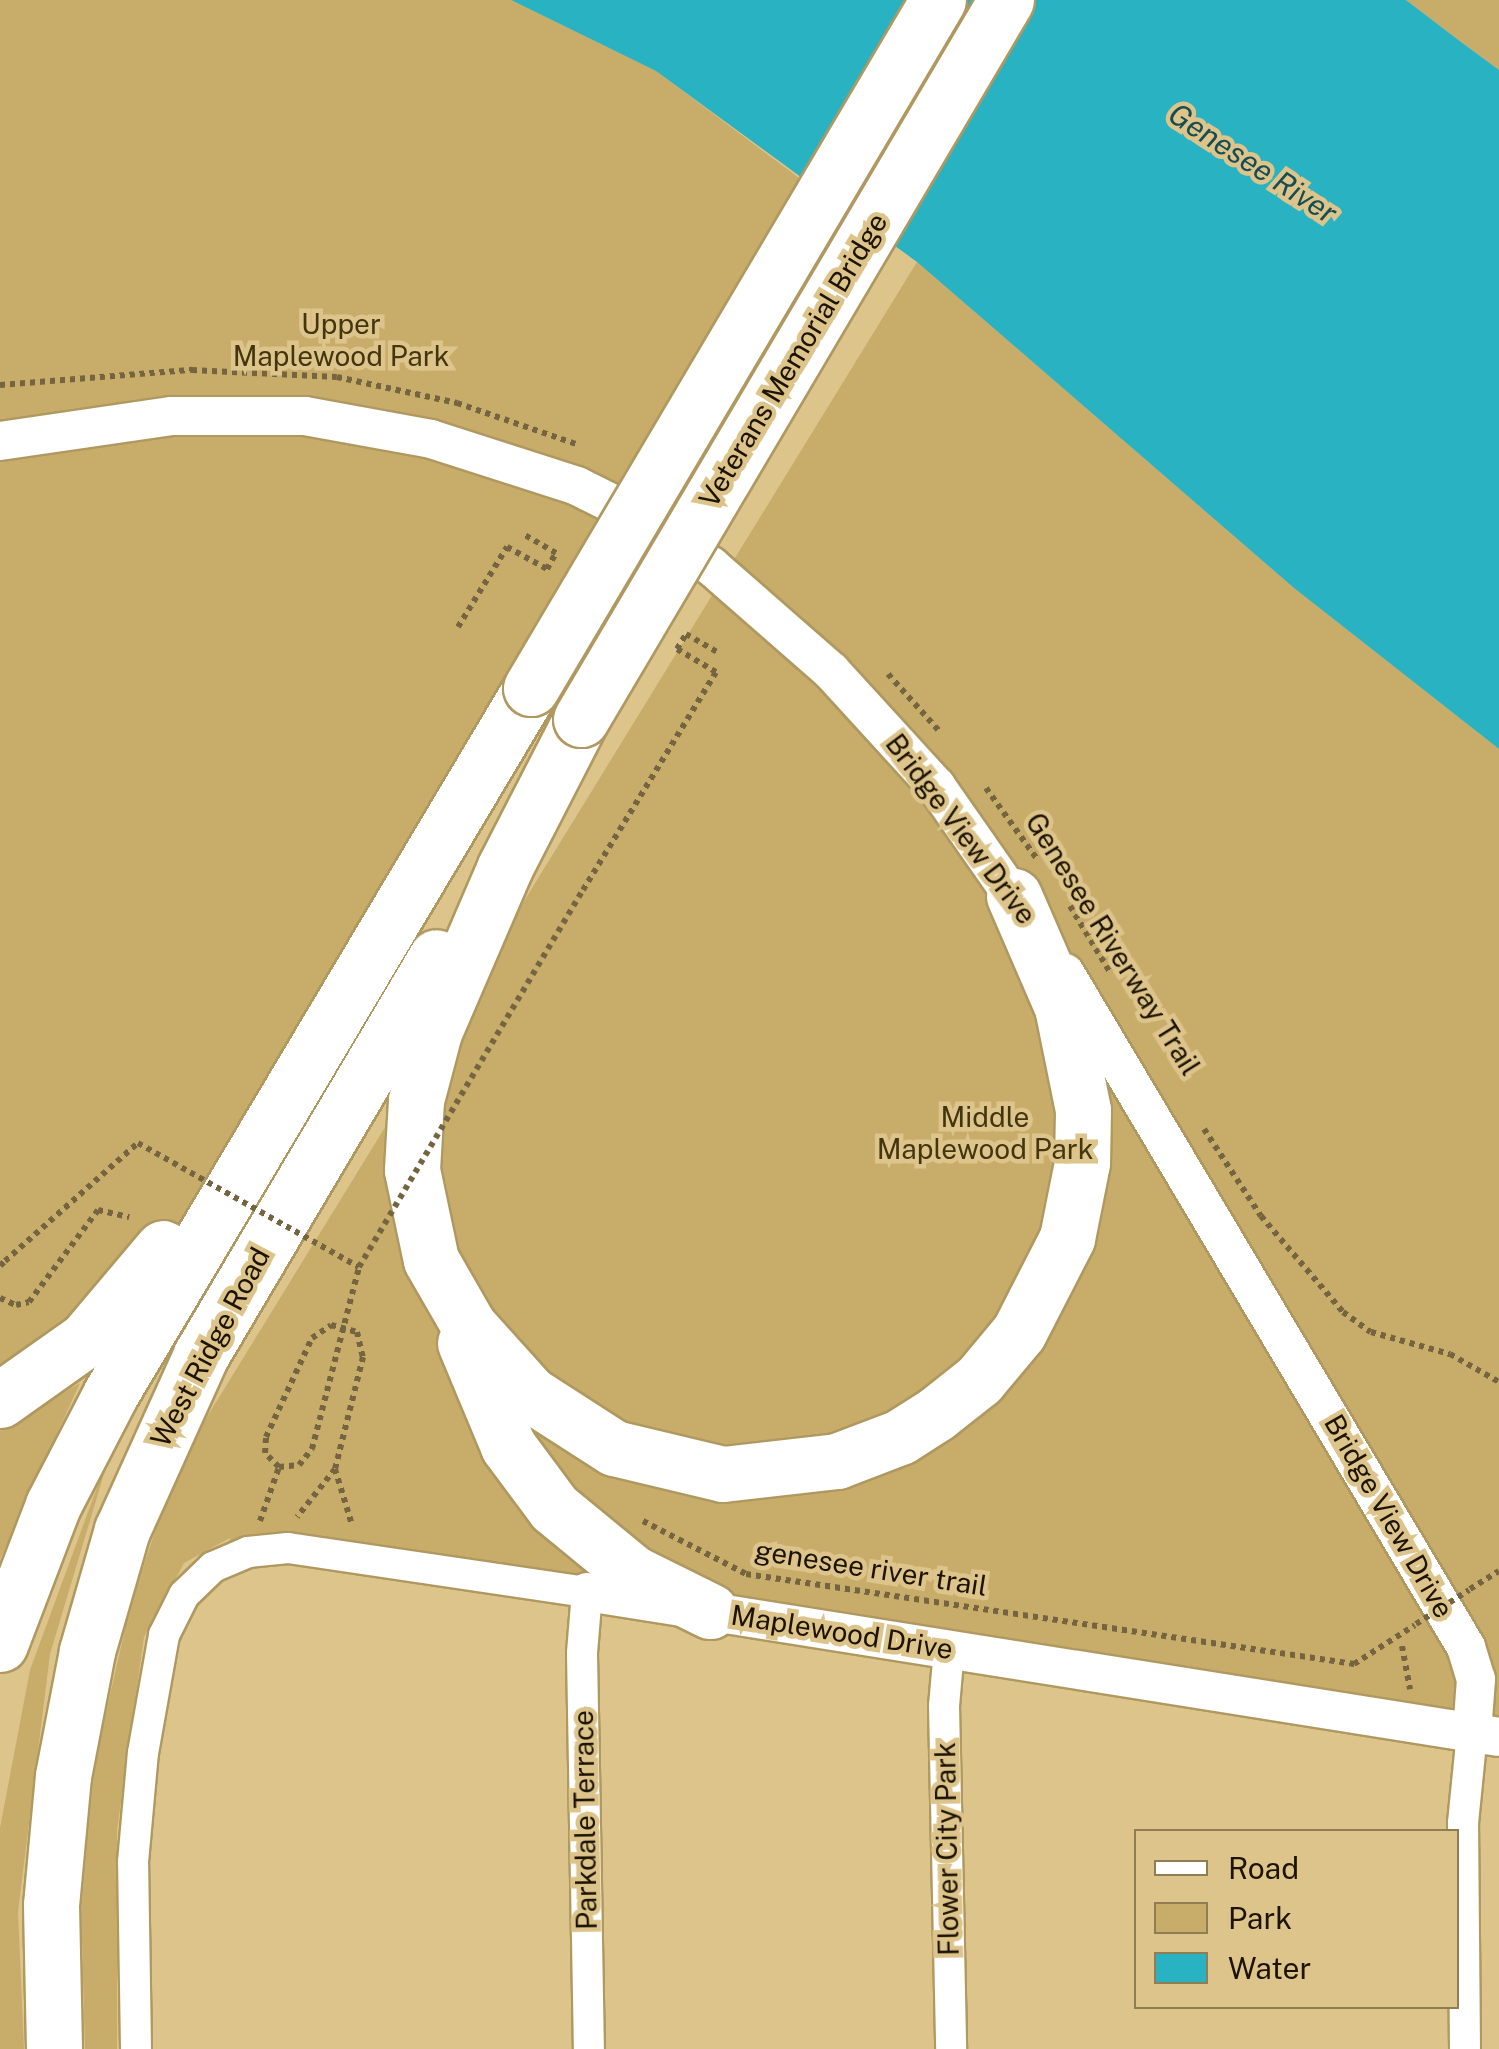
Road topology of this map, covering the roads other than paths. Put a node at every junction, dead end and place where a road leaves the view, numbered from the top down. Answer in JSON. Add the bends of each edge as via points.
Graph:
{"nodes":[{"id":1,"x":938,"y":0,"type":"edge"},
{"id":2,"x":1006,"y":0,"type":"edge"},
{"id":3,"x":0,"y":441,"type":"edge"},
{"id":4,"x":531,"y":688,"type":"joint"},
{"id":5,"x":581,"y":719,"type":"junction"},
{"id":6,"x":1038,"y":883,"type":"junction"},
{"id":7,"x":373,"y":952,"type":"junction"},
{"id":8,"x":431,"y":1260,"type":"junction"},
{"id":9,"x":0,"y":1400,"type":"edge"},
{"id":10,"x":587,"y":1592,"type":"junction"},
{"id":11,"x":710,"y":1611,"type":"junction"},
{"id":12,"x":0,"y":1644,"type":"edge"},
{"id":13,"x":949,"y":1649,"type":"junction"},
{"id":14,"x":1486,"y":1735,"type":"edge"},
{"id":15,"x":54,"y":2049,"type":"edge"},
{"id":16,"x":136,"y":2049,"type":"edge"},
{"id":17,"x":589,"y":2049,"type":"edge"},
{"id":18,"x":952,"y":2049,"type":"edge"},
{"id":19,"x":1465,"y":2049,"type":"edge"}],
"edges":[{"from":1,"to":4,"type":"highway","name":"Veterans Memorial Bridge","bridge":true},
{"from":2,"to":5,"type":"highway","name":"Veterans Memorial Bridge","bridge":true},
{"from":3,"to":6,"type":"street","name":"Bridge View Drive","via":[[157,418],[306,416],[432,438],[577,486],[660,530],[786,628]]},
{"from":4,"to":7,"type":"highway","name":"West Ridge Road"},
{"from":5,"to":8,"type":"highway","via":[[486,910],[426,1055],[412,1170]]},
{"from":5,"to":15,"type":"highway","name":"West Ridge Road","via":[[241,1285],[145,1468],[102,1591],[63,1776],[51,1905]]},
{"from":6,"to":8,"type":"highway","via":[[1052,981],[1077,1058],[1083,1110],[1078,1188],[1058,1262],[1019,1332],[978,1380],[918,1426],[858,1454],[792,1470],[702,1472],[631,1454],[568,1424],[516,1381],[468,1326]]},
{"from":6,"to":14,"type":"street","name":"Bridge View Drive","via":[[1126,1067],[1466,1647]]},
{"from":7,"to":9,"type":"highway","via":[[117,1306],[70,1352]]},
{"from":7,"to":12,"type":"highway","name":"West Ridge Road","via":[[103,1407],[53,1505]]},
{"from":8,"to":11,"type":"highway","via":[[499,1427],[529,1478],[616,1561]]},
{"from":10,"to":11,"type":"street","name":"Maplewood Drive"},
{"from":10,"to":16,"type":"street","name":"Maplewood Drive","via":[[288,1548],[236,1555],[193,1584],[164,1635],[142,1753],[133,1862]]},
{"from":10,"to":17,"type":"street","name":"Parkdale Terrace","via":[[582,1653]]},
{"from":11,"to":13,"type":"street","name":"Maplewood Drive"},
{"from":13,"to":14,"type":"street","name":"Maplewood Drive"},
{"from":13,"to":18,"type":"street","name":"Flower City Park","via":[[944,1706]]},
{"from":14,"to":19,"type":"street","via":[[1464,1823]]}]}
